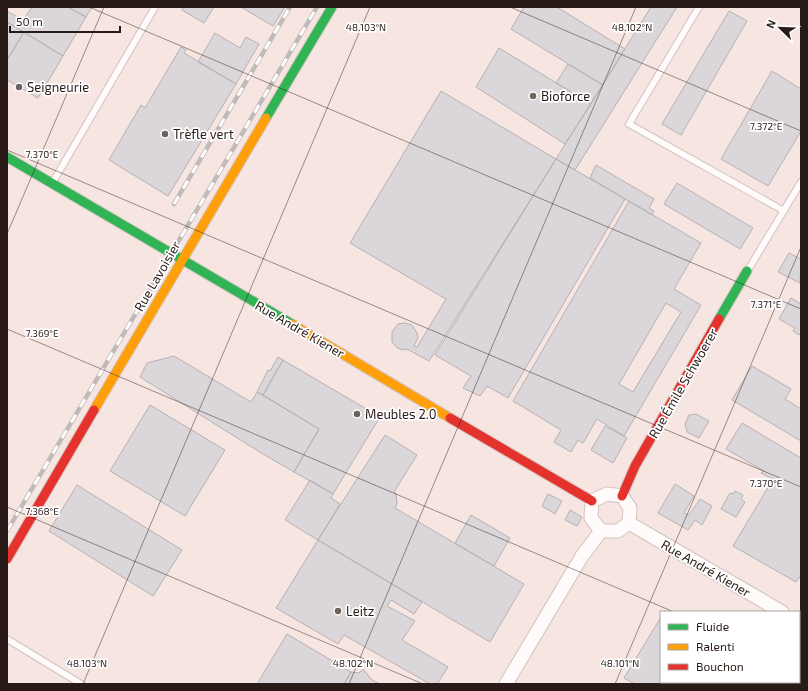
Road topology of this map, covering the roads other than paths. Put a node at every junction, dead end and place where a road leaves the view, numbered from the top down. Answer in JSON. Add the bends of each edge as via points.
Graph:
{"nodes":[{"id":1,"x":155,"y":7,"type":"edge"},
{"id":2,"x":332,"y":7,"type":"edge"},
{"id":3,"x":699,"y":7,"type":"edge"},
{"id":4,"x":7,"y":157,"type":"edge"},
{"id":5,"x":801,"y":182,"type":"edge"},
{"id":6,"x":52,"y":184,"type":"junction"},
{"id":7,"x":784,"y":211,"type":"junction"},
{"id":8,"x":181,"y":260,"type":"junction"},
{"id":9,"x":747,"y":272,"type":"joint"},
{"id":10,"x":622,"y":496,"type":"junction"},
{"id":11,"x":592,"y":501,"type":"junction"},
{"id":12,"x":629,"y":524,"type":"junction"},
{"id":13,"x":601,"y":530,"type":"junction"},
{"id":14,"x":7,"y":559,"type":"edge"},
{"id":15,"x":768,"y":608,"type":"edge"},
{"id":16,"x":778,"y":611,"type":"edge"},
{"id":17,"x":7,"y":639,"type":"edge"},
{"id":18,"x":81,"y":684,"type":"edge"},
{"id":19,"x":506,"y":684,"type":"edge"}],
"edges":[{"from":1,"to":6,"type":"lane"},
{"from":2,"to":8,"type":"street","name":"Rue Lavoisier"},
{"from":3,"to":7,"type":"lane","via":[[630,124]]},
{"from":4,"to":6,"type":"street","name":"Rue André Kiener"},
{"from":5,"to":7,"type":"lane"},
{"from":6,"to":8,"type":"street","name":"Rue André Kiener"},
{"from":7,"to":9,"type":"lane"},
{"from":8,"to":11,"type":"street","name":"Rue André Kiener"},
{"from":8,"to":14,"type":"street","name":"Rue Lavoisier"},
{"from":9,"to":10,"type":"street","name":"Rue Émile Schwoerer","via":[[635,466]]},
{"from":10,"to":11,"type":"street","via":[[607,494]]},
{"from":10,"to":12,"type":"street","via":[[630,508]]},
{"from":11,"to":13,"type":"street","via":[[591,518]]},
{"from":12,"to":13,"type":"street","via":[[618,531]]},
{"from":12,"to":15,"type":"street","name":"Rue André Kiener"},
{"from":13,"to":19,"type":"street","via":[[582,556]]},
{"from":15,"to":16,"type":"street","name":"Rue André Kiener"},
{"from":17,"to":18,"type":"lane"}]}
